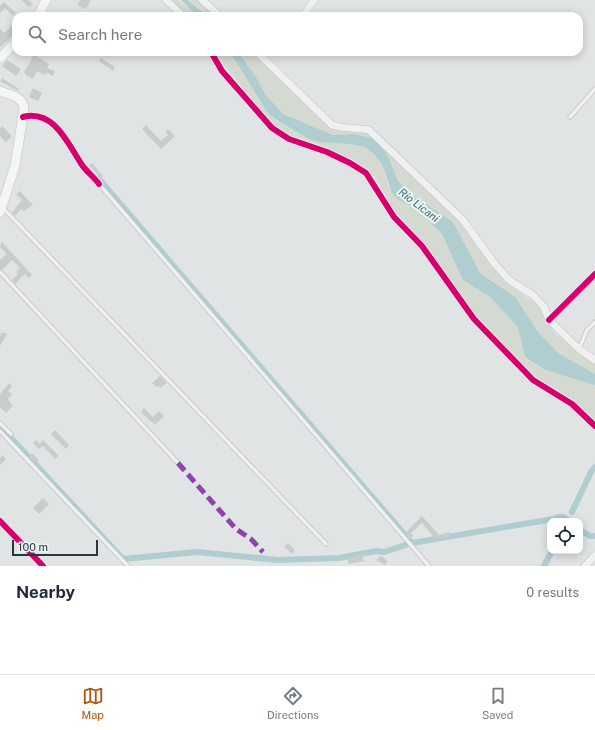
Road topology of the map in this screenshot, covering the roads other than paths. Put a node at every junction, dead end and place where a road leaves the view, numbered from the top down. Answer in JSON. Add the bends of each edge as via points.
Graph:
{"nodes":[{"id":1,"x":46,"y":0,"type":"edge"},
{"id":2,"x":166,"y":0,"type":"edge"},
{"id":3,"x":202,"y":0,"type":"edge"},
{"id":4,"x":314,"y":0,"type":"edge"},
{"id":5,"x":40,"y":12,"type":"edge"},
{"id":6,"x":179,"y":12,"type":"edge"},
{"id":7,"x":216,"y":12,"type":"edge"},
{"id":8,"x":306,"y":12,"type":"edge"},
{"id":9,"x":12,"y":46,"type":"edge"},
{"id":10,"x":213,"y":56,"type":"edge"},
{"id":11,"x":261,"y":56,"type":"edge"},
{"id":12,"x":0,"y":58,"type":"edge"},
{"id":13,"x":595,"y":89,"type":"edge"},
{"id":14,"x":0,"y":91,"type":"edge"},
{"id":15,"x":570,"y":117,"type":"dead end"},
{"id":16,"x":23,"y":118,"type":"junction"},
{"id":17,"x":99,"y":184,"type":"joint"},
{"id":18,"x":1,"y":208,"type":"edge"},
{"id":19,"x":0,"y":272,"type":"edge"},
{"id":20,"x":595,"y":274,"type":"edge"},
{"id":21,"x":549,"y":320,"type":"junction"},
{"id":22,"x":595,"y":322,"type":"edge"},
{"id":23,"x":578,"y":349,"type":"junction"},
{"id":24,"x":595,"y":360,"type":"edge"},
{"id":25,"x":0,"y":423,"type":"edge"},
{"id":26,"x":595,"y":426,"type":"edge"},
{"id":27,"x":0,"y":431,"type":"edge"},
{"id":28,"x":11,"y":434,"type":"dead end"},
{"id":29,"x":178,"y":463,"type":"dead end"},
{"id":30,"x":0,"y":521,"type":"edge"},
{"id":31,"x":326,"y":544,"type":"dead end"},
{"id":32,"x":595,"y":555,"type":"edge"},
{"id":33,"x":43,"y":566,"type":"edge"},
{"id":34,"x":128,"y":566,"type":"edge"},
{"id":35,"x":429,"y":566,"type":"edge"},
{"id":36,"x":585,"y":566,"type":"edge"}],
"edges":[{"from":1,"to":5,"type":"main road"},
{"from":2,"to":6,"type":"street"},
{"from":3,"to":7,"type":"street"},
{"from":4,"to":8,"type":"street"},
{"from":9,"to":12,"type":"main road"},
{"from":10,"to":26,"type":"street","via":[[222,71],[272,128],[289,139],[327,152],[366,173],[394,217],[422,246],[438,272],[474,319],[533,380],[572,404]]},
{"from":11,"to":21,"type":"street","via":[[332,125],[369,130],[463,220],[509,280],[532,295],[544,307]]},
{"from":13,"to":15,"type":"lane"},
{"from":14,"to":16,"type":"main road","via":[[20,99],[23,103]]},
{"from":16,"to":17,"type":"street","via":[[33,115],[47,120],[60,131],[83,166]]},
{"from":16,"to":18,"type":"main road","via":[[15,166]]},
{"from":17,"to":35,"type":"lane"},
{"from":18,"to":31,"type":"lane"},
{"from":19,"to":29,"type":"lane"},
{"from":20,"to":21,"type":"street"},
{"from":21,"to":23,"type":"street"},
{"from":22,"to":23,"type":"lane","via":[[587,330]]},
{"from":23,"to":24,"type":"street"},
{"from":25,"to":28,"type":"lane"},
{"from":27,"to":34,"type":"lane"},
{"from":30,"to":33,"type":"street"},
{"from":32,"to":36,"type":"street"}]}
